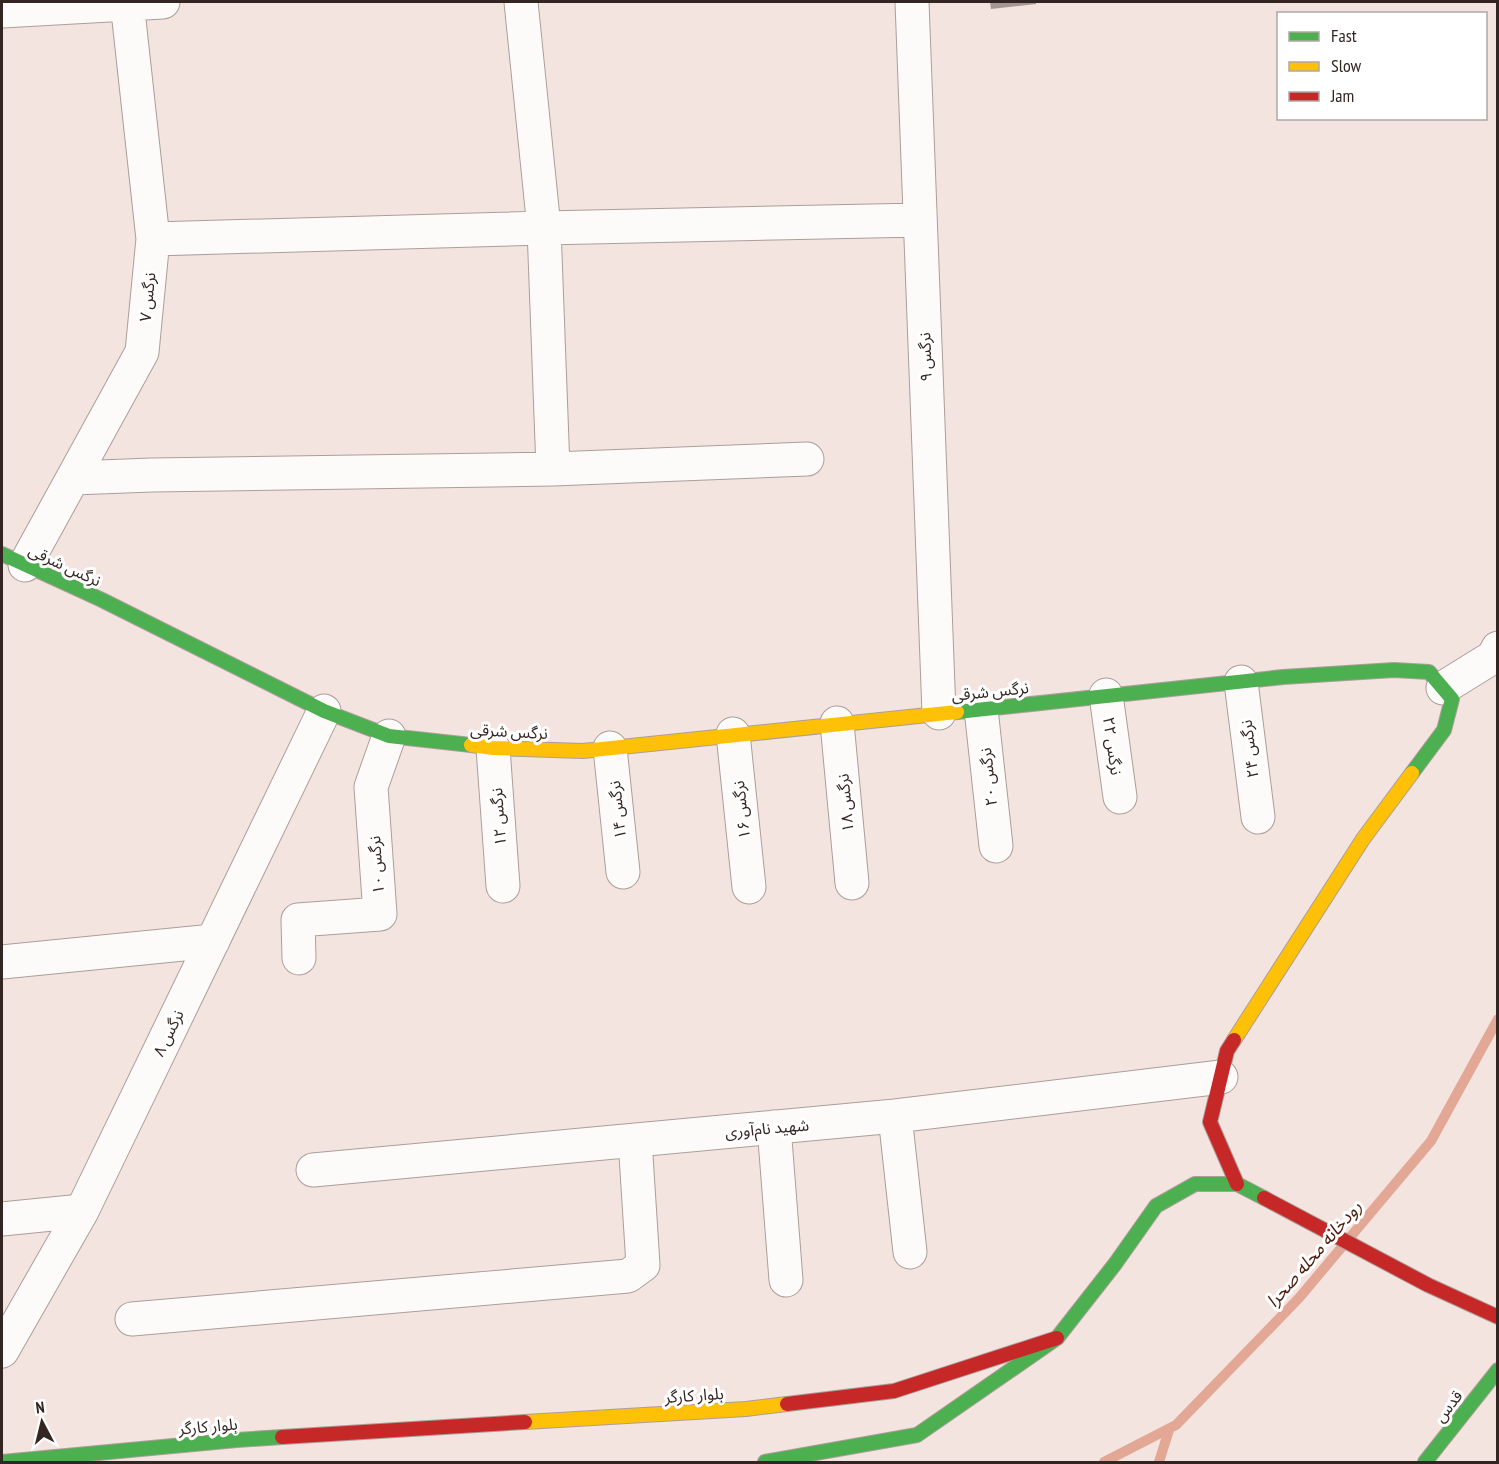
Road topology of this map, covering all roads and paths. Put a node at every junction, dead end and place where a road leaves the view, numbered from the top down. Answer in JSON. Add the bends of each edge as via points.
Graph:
{"nodes":[{"id":1,"x":163,"y":2,"type":"edge"},
{"id":2,"x":520,"y":2,"type":"edge"},
{"id":3,"x":912,"y":2,"type":"edge"},
{"id":4,"x":127,"y":3,"type":"edge"},
{"id":5,"x":2,"y":11,"type":"edge"},
{"id":6,"x":920,"y":220,"type":"junction"},
{"id":7,"x":544,"y":228,"type":"junction"},
{"id":8,"x":153,"y":239,"type":"junction"},
{"id":9,"x":807,"y":459,"type":"dead end"},
{"id":10,"x":554,"y":469,"type":"junction"},
{"id":11,"x":73,"y":478,"type":"junction"},
{"id":12,"x":13,"y":559,"type":"edge"},
{"id":13,"x":1497,"y":648,"type":"edge"},
{"id":14,"x":1241,"y":682,"type":"junction"},
{"id":15,"x":1443,"y":688,"type":"junction"},
{"id":16,"x":1106,"y":695,"type":"junction"},
{"id":17,"x":981,"y":709,"type":"junction"},
{"id":18,"x":324,"y":711,"type":"junction"},
{"id":19,"x":939,"y":713,"type":"junction"},
{"id":20,"x":837,"y":723,"type":"junction"},
{"id":21,"x":733,"y":734,"type":"junction"},
{"id":22,"x":388,"y":736,"type":"junction"},
{"id":23,"x":493,"y":748,"type":"junction"},
{"id":24,"x":610,"y":748,"type":"junction"},
{"id":25,"x":1120,"y":797,"type":"dead end"},
{"id":26,"x":1258,"y":817,"type":"dead end"},
{"id":27,"x":996,"y":846,"type":"dead end"},
{"id":28,"x":623,"y":872,"type":"dead end"},
{"id":29,"x":852,"y":883,"type":"dead end"},
{"id":30,"x":503,"y":886,"type":"dead end"},
{"id":31,"x":749,"y":887,"type":"dead end"},
{"id":32,"x":213,"y":941,"type":"junction"},
{"id":33,"x":299,"y":958,"type":"dead end"},
{"id":34,"x":2,"y":962,"type":"edge"},
{"id":35,"x":1221,"y":1077,"type":"junction"},
{"id":36,"x":895,"y":1116,"type":"junction"},
{"id":37,"x":774,"y":1127,"type":"junction"},
{"id":38,"x":635,"y":1140,"type":"junction"},
{"id":39,"x":313,"y":1170,"type":"dead end"},
{"id":40,"x":1237,"y":1184,"type":"junction"},
{"id":41,"x":82,"y":1211,"type":"junction"},
{"id":42,"x":2,"y":1219,"type":"edge"},
{"id":43,"x":910,"y":1252,"type":"dead end"},
{"id":44,"x":786,"y":1280,"type":"dead end"},
{"id":45,"x":1497,"y":1317,"type":"edge"},
{"id":46,"x":132,"y":1319,"type":"dead end"},
{"id":47,"x":1057,"y":1338,"type":"junction"},
{"id":48,"x":2,"y":1351,"type":"edge"},
{"id":49,"x":1497,"y":1370,"type":"edge"},
{"id":50,"x":2,"y":1462,"type":"edge"},
{"id":51,"x":765,"y":1462,"type":"edge"},
{"id":52,"x":1425,"y":1462,"type":"edge"}],
"edges":[{"from":1,"to":4,"type":"street"},
{"from":2,"to":7,"type":"street"},
{"from":3,"to":6,"type":"street","name":"نرگس ۹"},
{"from":4,"to":5,"type":"street"},
{"from":4,"to":8,"type":"street","name":"نرگس ۷"},
{"from":6,"to":7,"type":"street"},
{"from":6,"to":19,"type":"street","name":"نرگس ۹"},
{"from":7,"to":8,"type":"street"},
{"from":7,"to":10,"type":"street"},
{"from":8,"to":11,"type":"street","name":"نرگس ۷","via":[[142,352]]},
{"from":9,"to":10,"type":"street"},
{"from":10,"to":11,"type":"street"},
{"from":11,"to":12,"type":"street","name":"نرگس ۷"},
{"from":12,"to":18,"type":"street","name":"نرگس شرقی"},
{"from":13,"to":15,"type":"street","via":[[1493,657]]},
{"from":14,"to":15,"type":"street","name":"نرگس شرقی","via":[[1394,670],[1429,672]]},
{"from":14,"to":16,"type":"street","name":"نرگس شرقی"},
{"from":14,"to":26,"type":"street","name":"نرگس ۲۴"},
{"from":15,"to":35,"type":"street","via":[[1452,699],[1444,730],[1363,839],[1260,998],[1227,1051]]},
{"from":16,"to":17,"type":"street","name":"نرگس شرقی"},
{"from":16,"to":25,"type":"street","name":"نرگس ۲۲"},
{"from":17,"to":19,"type":"street","name":"نرگس شرقی"},
{"from":17,"to":27,"type":"street","name":"نرگس ۲۰"},
{"from":18,"to":22,"type":"street","name":"نرگس شرقی"},
{"from":18,"to":32,"type":"street","name":"نرگس ۸"},
{"from":19,"to":20,"type":"street","name":"نرگس شرقی"},
{"from":20,"to":21,"type":"street","name":"نرگس شرقی"},
{"from":20,"to":29,"type":"street","name":"نرگس ۱۸"},
{"from":21,"to":24,"type":"street","name":"نرگس شرقی"},
{"from":21,"to":31,"type":"street","name":"نرگس ۱۶"},
{"from":22,"to":23,"type":"street","name":"نرگس شرقی"},
{"from":22,"to":33,"type":"street","name":"نرگس ۱۰","via":[[371,787],[380,914],[298,920]]},
{"from":23,"to":24,"type":"street","name":"نرگس شرقی"},
{"from":23,"to":30,"type":"street","name":"نرگس ۱۲"},
{"from":24,"to":28,"type":"street","name":"نرگس ۱۴"},
{"from":32,"to":34,"type":"street"},
{"from":32,"to":41,"type":"street","name":"نرگس ۸"},
{"from":35,"to":36,"type":"street","name":"شهید نام‌آوری"},
{"from":35,"to":40,"type":"street","via":[[1210,1122]]},
{"from":36,"to":37,"type":"street","name":"شهید نام‌آوری"},
{"from":36,"to":43,"type":"street"},
{"from":37,"to":38,"type":"street","name":"شهید نام‌آوری"},
{"from":37,"to":44,"type":"street"},
{"from":38,"to":39,"type":"street","name":"شهید نام‌آوری"},
{"from":38,"to":46,"type":"street","via":[[643,1265],[627,1276]]},
{"from":40,"to":45,"type":"street"},
{"from":40,"to":47,"type":"street","via":[[1196,1184],[1156,1206]]},
{"from":41,"to":42,"type":"street"},
{"from":41,"to":48,"type":"street","name":"نرگس ۸"},
{"from":47,"to":50,"type":"street","name":"بلوار کارگر","via":[[894,1390],[746,1409],[237,1440]]},
{"from":47,"to":51,"type":"street","via":[[917,1435]]},
{"from":49,"to":52,"type":"street","name":"قدس"}]}
